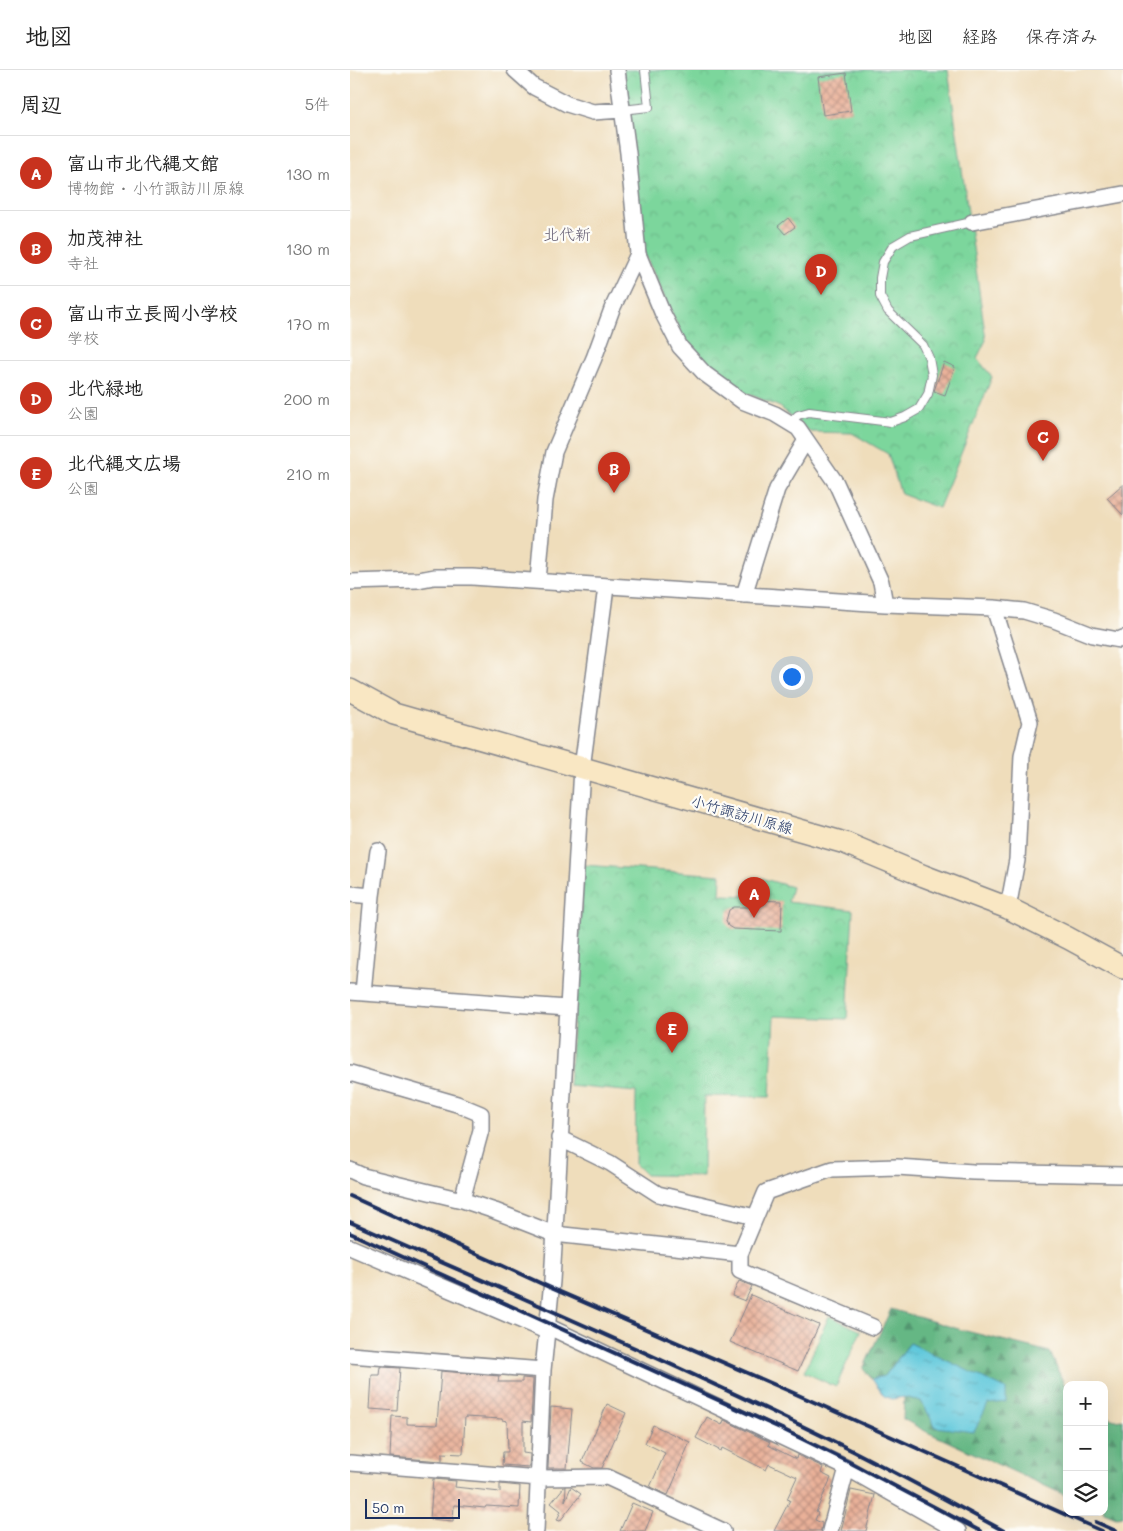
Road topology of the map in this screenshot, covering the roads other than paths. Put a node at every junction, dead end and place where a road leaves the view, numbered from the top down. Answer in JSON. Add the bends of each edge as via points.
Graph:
{"nodes":[{"id":1,"x":515,"y":70,"type":"edge"},
{"id":2,"x":617,"y":70,"type":"edge"},
{"id":3,"x":645,"y":70,"type":"edge"},
{"id":4,"x":622,"y":110,"type":"junction"},
{"id":5,"x":1123,"y":194,"type":"edge"},
{"id":6,"x":972,"y":222,"type":"joint"},
{"id":7,"x":638,"y":254,"type":"junction"},
{"id":8,"x":790,"y":423,"type":"junction"},
{"id":9,"x":806,"y":440,"type":"junction"},
{"id":10,"x":538,"y":581,"type":"junction"},
{"id":11,"x":350,"y":582,"type":"edge"},
{"id":12,"x":606,"y":587,"type":"junction"},
{"id":13,"x":744,"y":595,"type":"junction"},
{"id":14,"x":885,"y":604,"type":"junction"},
{"id":15,"x":994,"y":608,"type":"junction"},
{"id":16,"x":1123,"y":638,"type":"edge"},
{"id":17,"x":350,"y":690,"type":"edge"},
{"id":18,"x":582,"y":768,"type":"junction"},
{"id":19,"x":378,"y":850,"type":"dead end"},
{"id":20,"x":350,"y":894,"type":"edge"},
{"id":21,"x":372,"y":896,"type":"junction"},
{"id":22,"x":1008,"y":908,"type":"junction"},
{"id":23,"x":1123,"y":968,"type":"edge"},
{"id":24,"x":357,"y":992,"type":"edge"},
{"id":25,"x":567,"y":1008,"type":"junction"},
{"id":26,"x":350,"y":1073,"type":"edge"},
{"id":27,"x":560,"y":1138,"type":"junction"},
{"id":28,"x":350,"y":1170,"type":"edge"},
{"id":29,"x":1123,"y":1175,"type":"edge"},
{"id":30,"x":462,"y":1200,"type":"junction"},
{"id":31,"x":755,"y":1217,"type":"junction"},
{"id":32,"x":554,"y":1234,"type":"junction"},
{"id":33,"x":350,"y":1246,"type":"edge"},
{"id":34,"x":740,"y":1254,"type":"junction"},
{"id":35,"x":873,"y":1326,"type":"dead end"},
{"id":36,"x":546,"y":1329,"type":"junction"},
{"id":37,"x":350,"y":1355,"type":"edge"},
{"id":38,"x":543,"y":1370,"type":"junction"},
{"id":39,"x":350,"y":1463,"type":"edge"},
{"id":40,"x":847,"y":1468,"type":"junction"},
{"id":41,"x":539,"y":1478,"type":"junction"},
{"id":42,"x":536,"y":1531,"type":"edge"},
{"id":43,"x":723,"y":1531,"type":"edge"},
{"id":44,"x":830,"y":1531,"type":"edge"},
{"id":45,"x":958,"y":1531,"type":"edge"}],
"edges":[{"from":1,"to":4,"type":"street","via":[[534,87],[567,104],[593,112]]},
{"from":2,"to":4,"type":"street"},
{"from":3,"to":4,"type":"lane","via":[[649,107]]},
{"from":4,"to":7,"type":"street"},
{"from":5,"to":6,"type":"street"},
{"from":6,"to":8,"type":"lane","via":[[910,236],[893,246],[883,262],[880,296],[888,311],[923,345],[929,358],[932,374],[928,394],[919,409],[891,422],[809,412],[798,415]]},
{"from":7,"to":8,"type":"street","via":[[680,347],[704,374],[742,401]]},
{"from":7,"to":10,"type":"street","via":[[554,452],[545,500]]},
{"from":8,"to":9,"type":"street"},
{"from":9,"to":13,"type":"street","via":[[777,488]]},
{"from":9,"to":14,"type":"street","via":[[836,483],[881,582]]},
{"from":10,"to":11,"type":"street","via":[[434,577]]},
{"from":10,"to":12,"type":"street"},
{"from":12,"to":13,"type":"street"},
{"from":12,"to":18,"type":"street"},
{"from":13,"to":14,"type":"street"},
{"from":14,"to":15,"type":"street"},
{"from":15,"to":16,"type":"street","via":[[1024,611],[1092,635]]},
{"from":15,"to":22,"type":"street","via":[[1030,722],[1022,756],[1017,860]]},
{"from":17,"to":18,"type":"main road","name":"小竹諏訪川原線","via":[[394,714]]},
{"from":18,"to":22,"type":"main road","name":"小竹諏訪川原線","via":[[845,843]]},
{"from":18,"to":25,"type":"street"},
{"from":19,"to":21,"type":"street"},
{"from":20,"to":21,"type":"street"},
{"from":21,"to":24,"type":"street"},
{"from":22,"to":23,"type":"main road","name":"小竹諏訪川原線"},
{"from":24,"to":25,"type":"street"},
{"from":25,"to":27,"type":"street"},
{"from":26,"to":30,"type":"street","via":[[481,1114],[481,1130]]},
{"from":27,"to":31,"type":"street","via":[[610,1163],[658,1194]]},
{"from":27,"to":32,"type":"street"},
{"from":28,"to":30,"type":"street"},
{"from":29,"to":31,"type":"street","via":[[897,1167],[832,1168],[766,1192]]},
{"from":30,"to":32,"type":"street"},
{"from":31,"to":34,"type":"street"},
{"from":32,"to":34,"type":"street"},
{"from":32,"to":36,"type":"street"},
{"from":33,"to":36,"type":"street"},
{"from":34,"to":35,"type":"street","via":[[740,1271]]},
{"from":36,"to":38,"type":"street"},
{"from":36,"to":40,"type":"street"},
{"from":37,"to":38,"type":"street"},
{"from":38,"to":41,"type":"street"},
{"from":39,"to":41,"type":"street"},
{"from":40,"to":44,"type":"street"},
{"from":40,"to":45,"type":"street"},
{"from":41,"to":42,"type":"street"},
{"from":41,"to":43,"type":"street","via":[[607,1477]]}]}
